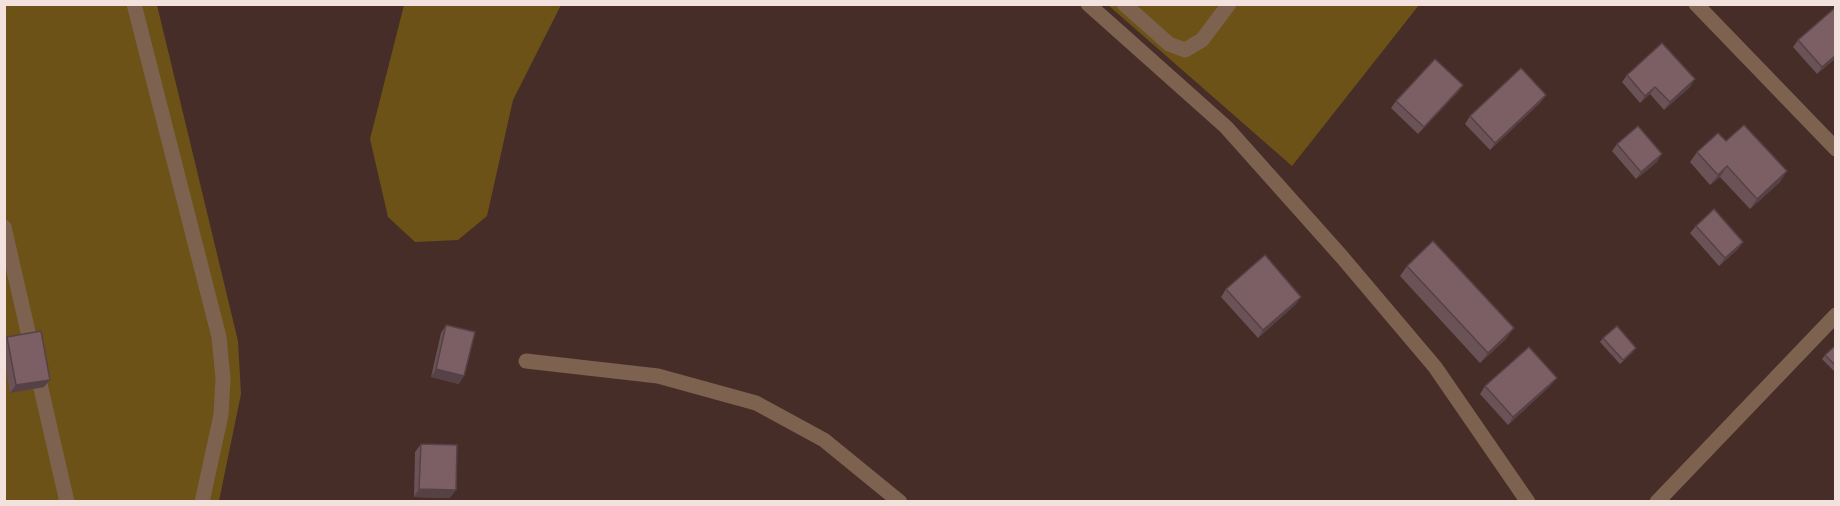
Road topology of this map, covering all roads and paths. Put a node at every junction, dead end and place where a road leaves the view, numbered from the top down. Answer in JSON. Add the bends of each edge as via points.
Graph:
{"nodes":[{"id":1,"x":134,"y":4,"type":"edge"},
{"id":2,"x":1088,"y":4,"type":"edge"},
{"id":3,"x":1124,"y":4,"type":"edge"},
{"id":4,"x":1229,"y":4,"type":"edge"},
{"id":5,"x":1696,"y":4,"type":"edge"},
{"id":6,"x":1836,"y":149,"type":"edge"},
{"id":7,"x":4,"y":227,"type":"edge"},
{"id":8,"x":1836,"y":315,"type":"edge"},
{"id":9,"x":526,"y":361,"type":"dead end"},
{"id":10,"x":66,"y":501,"type":"edge"},
{"id":11,"x":201,"y":501,"type":"edge"},
{"id":12,"x":900,"y":501,"type":"edge"},
{"id":13,"x":1528,"y":501,"type":"edge"},
{"id":14,"x":1657,"y":501,"type":"edge"}],
"edges":[{"from":1,"to":11,"type":"street","via":[[219,337],[221,415]]},
{"from":2,"to":13,"type":"street","via":[[1226,127],[1335,248],[1435,367]]},
{"from":3,"to":4,"type":"street","via":[[1169,44],[1185,51],[1202,40]]},
{"from":5,"to":6,"type":"street"},
{"from":7,"to":10,"type":"street"},
{"from":8,"to":14,"type":"street"},
{"from":9,"to":12,"type":"street","via":[[658,376],[756,403],[824,440]]}]}
